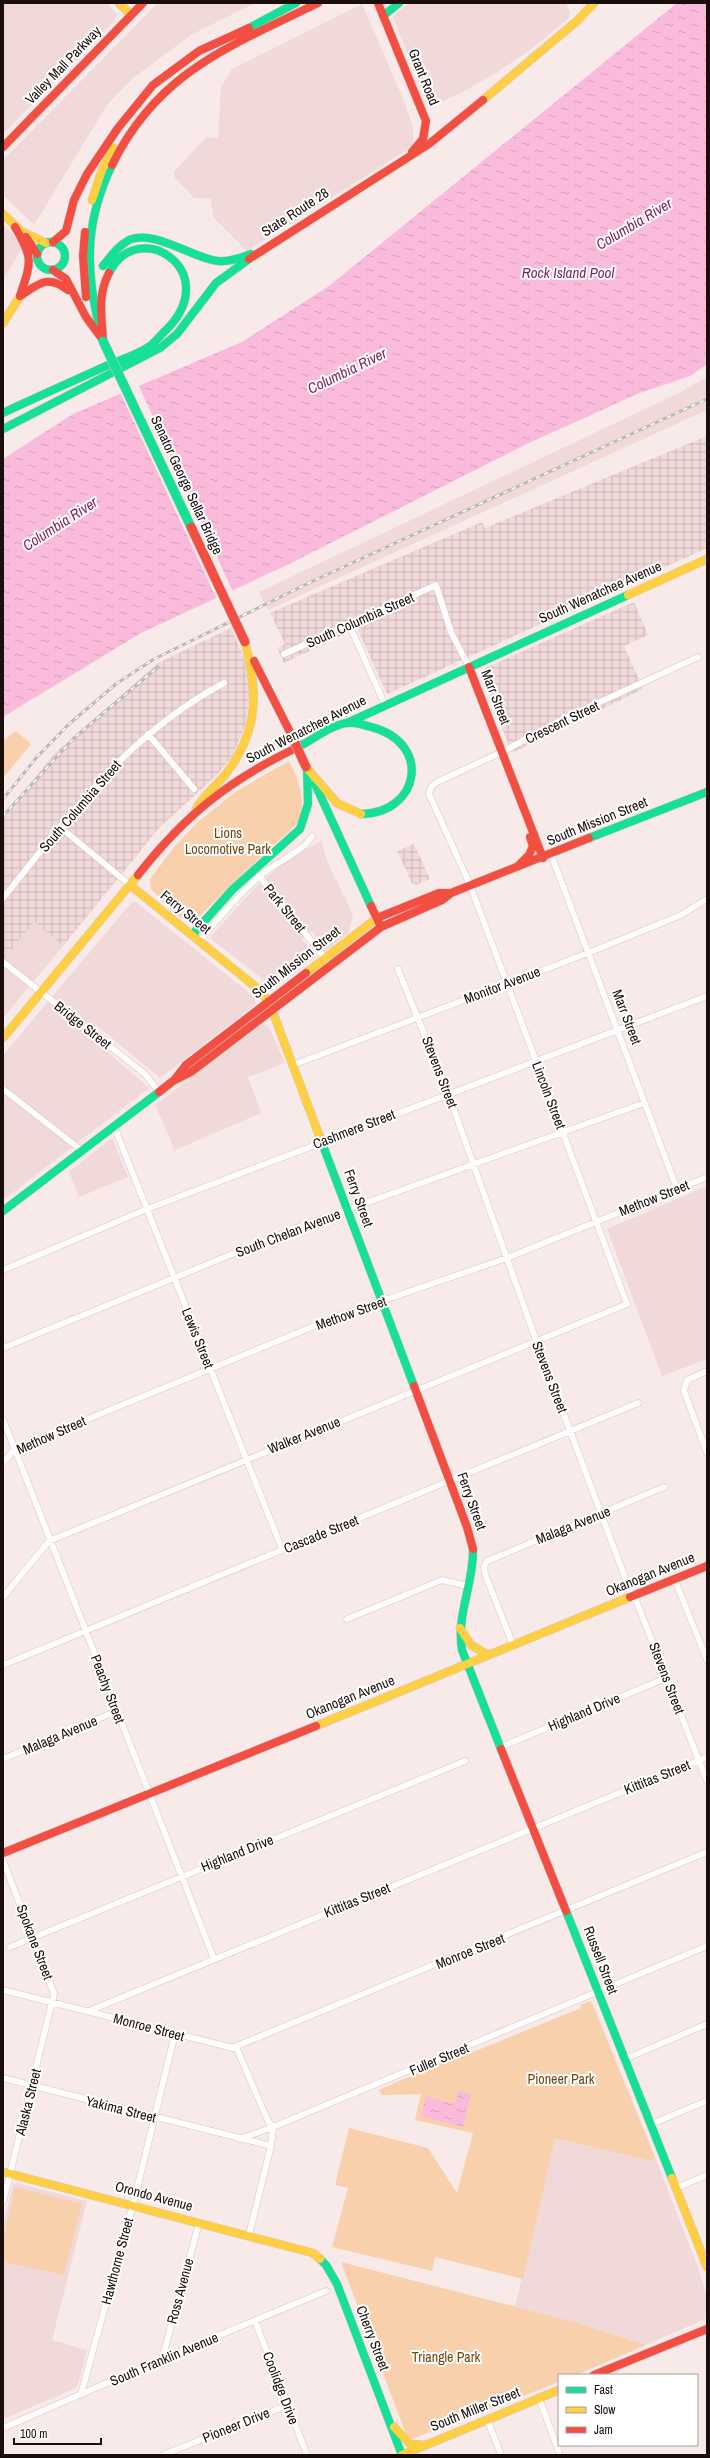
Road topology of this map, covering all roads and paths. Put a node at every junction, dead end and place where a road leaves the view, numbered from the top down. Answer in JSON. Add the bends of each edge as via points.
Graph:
{"nodes":[{"id":1,"x":119,"y":3,"type":"edge"},
{"id":2,"x":143,"y":3,"type":"edge"},
{"id":3,"x":296,"y":3,"type":"edge"},
{"id":4,"x":318,"y":3,"type":"edge"},
{"id":5,"x":378,"y":3,"type":"edge"},
{"id":6,"x":399,"y":3,"type":"edge"},
{"id":7,"x":594,"y":3,"type":"edge"},
{"id":8,"x":131,"y":15,"type":"junction"},
{"id":9,"x":383,"y":16,"type":"junction"},
{"id":10,"x":118,"y":141,"type":"junction"},
{"id":11,"x":3,"y":146,"type":"edge"},
{"id":12,"x":407,"y":157,"type":"junction"},
{"id":13,"x":3,"y":214,"type":"edge"},
{"id":14,"x":18,"y":229,"type":"junction"},
{"id":15,"x":49,"y":243,"type":"junction"},
{"id":16,"x":263,"y":249,"type":"junction"},
{"id":17,"x":37,"y":257,"type":"junction"},
{"id":18,"x":51,"y":270,"type":"junction"},
{"id":19,"x":30,"y":281,"type":"junction"},
{"id":20,"x":20,"y":296,"type":"junction"},
{"id":21,"x":78,"y":301,"type":"junction"},
{"id":22,"x":3,"y":323,"type":"edge"},
{"id":23,"x":103,"y":341,"type":"junction"},
{"id":24,"x":3,"y":413,"type":"edge"},
{"id":25,"x":3,"y":429,"type":"edge"},
{"id":26,"x":707,"y":560,"type":"edge"},
{"id":27,"x":436,"y":585,"type":"joint"},
{"id":28,"x":349,"y":624,"type":"junction"},
{"id":29,"x":245,"y":642,"type":"junction"},
{"id":30,"x":284,"y":654,"type":"dead end"},
{"id":31,"x":698,"y":657,"type":"dead end"},
{"id":32,"x":469,"y":667,"type":"junction"},
{"id":33,"x":224,"y":683,"type":"dead end"},
{"id":34,"x":386,"y":705,"type":"junction"},
{"id":35,"x":347,"y":723,"type":"junction"},
{"id":36,"x":148,"y":734,"type":"junction"},
{"id":37,"x":502,"y":752,"type":"junction"},
{"id":38,"x":306,"y":767,"type":"junction"},
{"id":39,"x":194,"y":789,"type":"dead end"},
{"id":40,"x":430,"y":790,"type":"joint"},
{"id":41,"x":707,"y":792,"type":"edge"},
{"id":42,"x":194,"y":812,"type":"junction"},
{"id":43,"x":528,"y":820,"type":"junction"},
{"id":44,"x":60,"y":827,"type":"junction"},
{"id":45,"x":312,"y":836,"type":"dead end"},
{"id":46,"x":547,"y":856,"type":"junction"},
{"id":47,"x":516,"y":868,"type":"junction"},
{"id":48,"x":259,"y":876,"type":"junction"},
{"id":49,"x":130,"y":885,"type":"junction"},
{"id":50,"x":470,"y":886,"type":"junction"},
{"id":51,"x":3,"y":898,"type":"edge"},
{"id":52,"x":707,"y":899,"type":"edge"},
{"id":53,"x":379,"y":922,"type":"junction"},
{"id":54,"x":196,"y":938,"type":"junction"},
{"id":55,"x":588,"y":953,"type":"junction"},
{"id":56,"x":325,"y":958,"type":"junction"},
{"id":57,"x":3,"y":963,"type":"edge"},
{"id":58,"x":398,"y":970,"type":"dead end"},
{"id":59,"x":507,"y":983,"type":"junction"},
{"id":60,"x":41,"y":992,"type":"junction"},
{"id":61,"x":707,"y":996,"type":"edge"},
{"id":62,"x":270,"y":1006,"type":"junction"},
{"id":63,"x":418,"y":1017,"type":"junction"},
{"id":64,"x":617,"y":1030,"type":"junction"},
{"id":65,"x":3,"y":1038,"type":"edge"},
{"id":66,"x":536,"y":1062,"type":"junction"},
{"id":67,"x":293,"y":1065,"type":"junction"},
{"id":68,"x":3,"y":1089,"type":"edge"},
{"id":69,"x":159,"y":1092,"type":"junction"},
{"id":70,"x":448,"y":1093,"type":"junction"},
{"id":71,"x":644,"y":1103,"type":"junction"},
{"id":72,"x":114,"y":1126,"type":"junction"},
{"id":73,"x":563,"y":1132,"type":"junction"},
{"id":74,"x":323,"y":1141,"type":"junction"},
{"id":75,"x":81,"y":1150,"type":"junction"},
{"id":76,"x":474,"y":1164,"type":"junction"},
{"id":77,"x":707,"y":1177,"type":"edge"},
{"id":78,"x":677,"y":1189,"type":"junction"},
{"id":79,"x":147,"y":1209,"type":"junction"},
{"id":80,"x":348,"y":1209,"type":"junction"},
{"id":81,"x":3,"y":1211,"type":"edge"},
{"id":82,"x":596,"y":1222,"type":"junction"},
{"id":83,"x":507,"y":1258,"type":"junction"},
{"id":84,"x":3,"y":1270,"type":"edge"},
{"id":85,"x":174,"y":1278,"type":"junction"},
{"id":86,"x":383,"y":1302,"type":"junction"},
{"id":87,"x":627,"y":1304,"type":"joint"},
{"id":88,"x":536,"y":1340,"type":"junction"},
{"id":89,"x":3,"y":1348,"type":"edge"},
{"id":90,"x":211,"y":1369,"type":"junction"},
{"id":91,"x":707,"y":1371,"type":"edge"},
{"id":92,"x":416,"y":1389,"type":"junction"},
{"id":93,"x":638,"y":1403,"type":"dead end"},
{"id":94,"x":3,"y":1419,"type":"edge"},
{"id":95,"x":570,"y":1430,"type":"junction"},
{"id":96,"x":15,"y":1449,"type":"junction"},
{"id":97,"x":707,"y":1453,"type":"edge"},
{"id":98,"x":246,"y":1459,"type":"junction"},
{"id":99,"x":3,"y":1463,"type":"edge"},
{"id":100,"x":450,"y":1480,"type":"junction"},
{"id":101,"x":664,"y":1488,"type":"dead end"},
{"id":102,"x":601,"y":1514,"type":"junction"},
{"id":103,"x":49,"y":1541,"type":"junction"},
{"id":104,"x":282,"y":1550,"type":"junction"},
{"id":105,"x":707,"y":1566,"type":"edge"},
{"id":106,"x":676,"y":1580,"type":"junction"},
{"id":107,"x":468,"y":1586,"type":"junction"},
{"id":108,"x":632,"y":1596,"type":"junction"},
{"id":109,"x":3,"y":1597,"type":"edge"},
{"id":110,"x":347,"y":1619,"type":"dead end"},
{"id":111,"x":458,"y":1624,"type":"junction"},
{"id":112,"x":84,"y":1630,"type":"junction"},
{"id":113,"x":513,"y":1645,"type":"junction"},
{"id":114,"x":488,"y":1655,"type":"junction"},
{"id":115,"x":707,"y":1660,"type":"edge"},
{"id":116,"x":468,"y":1664,"type":"junction"},
{"id":117,"x":3,"y":1665,"type":"edge"},
{"id":118,"x":666,"y":1678,"type":"junction"},
{"id":119,"x":117,"y":1711,"type":"junction"},
{"id":120,"x":501,"y":1747,"type":"junction"},
{"id":121,"x":707,"y":1757,"type":"edge"},
{"id":122,"x":3,"y":1759,"type":"edge"},
{"id":123,"x":465,"y":1760,"type":"dead end"},
{"id":124,"x":699,"y":1760,"type":"junction"},
{"id":125,"x":707,"y":1781,"type":"edge"},
{"id":126,"x":149,"y":1794,"type":"junction"},
{"id":127,"x":534,"y":1828,"type":"junction"},
{"id":128,"x":707,"y":1852,"type":"edge"},
{"id":129,"x":3,"y":1854,"type":"edge"},
{"id":130,"x":3,"y":1860,"type":"edge"},
{"id":131,"x":182,"y":1876,"type":"junction"},
{"id":132,"x":566,"y":1911,"type":"junction"},
{"id":133,"x":34,"y":1937,"type":"junction"},
{"id":134,"x":707,"y":1946,"type":"edge"},
{"id":135,"x":10,"y":1947,"type":"dead end"},
{"id":136,"x":214,"y":1959,"type":"junction"},
{"id":137,"x":3,"y":1990,"type":"edge"},
{"id":138,"x":598,"y":1992,"type":"junction"},
{"id":139,"x":53,"y":2002,"type":"junction"},
{"id":140,"x":89,"y":2011,"type":"junction"},
{"id":141,"x":707,"y":2024,"type":"edge"},
{"id":142,"x":175,"y":2034,"type":"junction"},
{"id":143,"x":232,"y":2048,"type":"junction"},
{"id":144,"x":625,"y":2059,"type":"junction"},
{"id":145,"x":3,"y":2078,"type":"edge"},
{"id":146,"x":32,"y":2086,"type":"junction"},
{"id":147,"x":707,"y":2101,"type":"edge"},
{"id":148,"x":154,"y":2117,"type":"junction"},
{"id":149,"x":651,"y":2124,"type":"junction"},
{"id":150,"x":273,"y":2126,"type":"junction"},
{"id":151,"x":240,"y":2139,"type":"junction"},
{"id":152,"x":271,"y":2146,"type":"junction"},
{"id":153,"x":6,"y":2173,"type":"edge"},
{"id":154,"x":707,"y":2176,"type":"edge"},
{"id":155,"x":676,"y":2188,"type":"junction"},
{"id":156,"x":3,"y":2202,"type":"edge"},
{"id":157,"x":133,"y":2204,"type":"junction"},
{"id":158,"x":199,"y":2223,"type":"junction"},
{"id":159,"x":249,"y":2235,"type":"junction"},
{"id":160,"x":297,"y":2248,"type":"joint"},
{"id":161,"x":704,"y":2252,"type":"edge"},
{"id":162,"x":707,"y":2267,"type":"edge"},
{"id":163,"x":326,"y":2291,"type":"dead end"},
{"id":164,"x":255,"y":2320,"type":"junction"},
{"id":165,"x":707,"y":2329,"type":"edge"},
{"id":166,"x":162,"y":2359,"type":"junction"},
{"id":167,"x":596,"y":2374,"type":"edge"},
{"id":168,"x":558,"y":2390,"type":"edge"},
{"id":169,"x":81,"y":2394,"type":"junction"},
{"id":170,"x":539,"y":2398,"type":"junction"},
{"id":171,"x":288,"y":2405,"type":"junction"},
{"id":172,"x":487,"y":2419,"type":"junction"},
{"id":173,"x":390,"y":2424,"type":"junction"},
{"id":174,"x":3,"y":2428,"type":"edge"},
{"id":175,"x":425,"y":2445,"type":"junction"},
{"id":176,"x":163,"y":2455,"type":"edge"},
{"id":177,"x":307,"y":2455,"type":"edge"},
{"id":178,"x":402,"y":2455,"type":"edge"},
{"id":179,"x":501,"y":2455,"type":"edge"},
{"id":180,"x":560,"y":2455,"type":"edge"}],
"edges":[{"from":1,"to":8,"type":"main road"},
{"from":2,"to":8,"type":"main road","name":"Valley Mall Parkway"},
{"from":3,"to":10,"type":"main road","via":[[241,32],[207,46],[172,69],[153,85]]},
{"from":4,"to":10,"type":"main road","via":[[194,68],[156,100]]},
{"from":5,"to":9,"type":"main road","name":"Grant Road"},
{"from":6,"to":9,"type":"main road"},
{"from":7,"to":12,"type":"main road","name":"State Route 28","via":[[577,21],[494,92],[429,144]]},
{"from":8,"to":11,"type":"main road","name":"Valley Mall Parkway"},
{"from":9,"to":12,"type":"main road","name":"Grant Road","via":[[426,120],[423,139]]},
{"from":10,"to":15,"type":"main road","via":[[81,184],[66,232]]},
{"from":10,"to":23,"type":"main road","via":[[102,170],[94,194],[83,249],[86,300]]},
{"from":12,"to":16,"type":"main road","name":"State Route 28"},
{"from":13,"to":14,"type":"main road"},
{"from":14,"to":15,"type":"main road"},
{"from":14,"to":17,"type":"main road"},
{"from":14,"to":20,"type":"main road","via":[[31,254],[30,267]]},
{"from":15,"to":17,"type":"main road","via":[[40,248]]},
{"from":15,"to":18,"type":"main road","via":[[62,247],[65,256],[62,266]]},
{"from":16,"to":23,"type":"main road","via":[[240,259],[222,261],[209,259],[153,238],[138,238],[123,243],[109,256],[96,281]]},
{"from":16,"to":25,"type":"main road","name":"State Route 28","via":[[216,283],[177,334],[160,348]]},
{"from":17,"to":18,"type":"main road","via":[[40,265]]},
{"from":17,"to":19,"type":"main road"},
{"from":18,"to":19,"type":"main road"},
{"from":18,"to":21,"type":"main road","via":[[66,279]]},
{"from":19,"to":20,"type":"main road"},
{"from":20,"to":21,"type":"main road","via":[[40,282],[50,280],[57,282]]},
{"from":20,"to":22,"type":"main road"},
{"from":21,"to":23,"type":"main road"},
{"from":23,"to":24,"type":"main road","via":[[100,295],[105,276],[112,264],[127,252],[143,247],[161,250],[175,259],[187,280],[186,298],[175,324],[162,338],[150,346]]},
{"from":23,"to":29,"type":"main road","name":"Senator George Sellar Bridge","bridge":true},
{"from":26,"to":32,"type":"main road","name":"South Wenatchee Avenue"},
{"from":27,"to":28,"type":"street","name":"South Columbia Street"},
{"from":27,"to":32,"type":"street","name":"Marr Street","via":[[451,632]]},
{"from":28,"to":30,"type":"street","name":"South Columbia Street"},
{"from":28,"to":34,"type":"street"},
{"from":29,"to":38,"type":"main road","bridge":true},
{"from":29,"to":42,"type":"main road","via":[[254,675],[255,705],[249,731],[227,773],[202,797]]},
{"from":31,"to":37,"type":"street","name":"Crescent Street","via":[[565,718]]},
{"from":32,"to":34,"type":"main road","name":"South Wenatchee Avenue"},
{"from":32,"to":37,"type":"main road","name":"Marr Street"},
{"from":33,"to":36,"type":"street","name":"South Columbia Street","via":[[187,703]]},
{"from":34,"to":35,"type":"main road","name":"South Wenatchee Avenue"},
{"from":35,"to":38,"type":"main road","via":[[388,732],[404,746],[409,755],[410,784],[396,804],[376,814],[358,814],[348,810],[335,802]]},
{"from":35,"to":42,"type":"main road","name":"South Wenatchee Avenue","via":[[254,770]]},
{"from":36,"to":39,"type":"street"},
{"from":36,"to":44,"type":"street","name":"South Columbia Street","via":[[103,776]]},
{"from":37,"to":40,"type":"street","name":"Crescent Street","via":[[437,782]]},
{"from":37,"to":43,"type":"main road","name":"Marr Street"},
{"from":38,"to":53,"type":"main road"},
{"from":38,"to":54,"type":"main road","via":[[308,804],[300,829],[233,889]]},
{"from":40,"to":50,"type":"street","name":"Lincoln Street","via":[[432,802]]},
{"from":41,"to":46,"type":"main road","name":"South Mission Street"},
{"from":42,"to":49,"type":"main road","name":"South Wenatchee Avenue","via":[[168,838]]},
{"from":43,"to":46,"type":"main road","name":"Marr Street"},
{"from":43,"to":47,"type":"main road","name":"Marr Street","via":[[526,825],[533,846],[529,855]]},
{"from":44,"to":49,"type":"street","name":"Ferry Street"},
{"from":44,"to":51,"type":"street","name":"South Columbia Street"},
{"from":45,"to":48,"type":"street"},
{"from":46,"to":47,"type":"main road","name":"South Mission Street"},
{"from":46,"to":55,"type":"street","name":"Marr Street"},
{"from":47,"to":50,"type":"main road","name":"South Mission Street"},
{"from":48,"to":54,"type":"street"},
{"from":48,"to":56,"type":"street","name":"Park Street"},
{"from":49,"to":54,"type":"main road","name":"Ferry Street"},
{"from":49,"to":60,"type":"main road","name":"South Wenatchee Avenue"},
{"from":50,"to":53,"type":"main road","name":"South Mission Street","via":[[451,892],[442,900]]},
{"from":50,"to":59,"type":"street","name":"Lincoln Street"},
{"from":52,"to":55,"type":"street","name":"Monitor Avenue","via":[[681,915]]},
{"from":53,"to":56,"type":"main road","name":"South Mission Street"},
{"from":53,"to":62,"type":"main road","name":"South Mission Street"},
{"from":54,"to":62,"type":"main road","name":"Ferry Street","via":[[262,992]]},
{"from":55,"to":59,"type":"street","name":"Monitor Avenue"},
{"from":55,"to":64,"type":"street","name":"Marr Street"},
{"from":56,"to":62,"type":"main road","name":"South Mission Street"},
{"from":57,"to":60,"type":"street","name":"Bridge Street"},
{"from":58,"to":63,"type":"street","name":"Stevens Street"},
{"from":59,"to":63,"type":"street","name":"Monitor Avenue"},
{"from":59,"to":66,"type":"street","name":"Lincoln Street"},
{"from":60,"to":65,"type":"main road","name":"South Wenatchee Avenue"},
{"from":60,"to":69,"type":"street","name":"Bridge Street","via":[[145,1074]]},
{"from":61,"to":64,"type":"street","name":"Cashmere Street"},
{"from":62,"to":67,"type":"main road","name":"Ferry Street"},
{"from":62,"to":69,"type":"main road","name":"South Mission Street","via":[[186,1065],[174,1081]]},
{"from":63,"to":67,"type":"street","name":"Monitor Avenue"},
{"from":63,"to":70,"type":"street","name":"Stevens Street"},
{"from":64,"to":66,"type":"street","name":"Cashmere Street"},
{"from":64,"to":71,"type":"street","name":"Marr Street"},
{"from":66,"to":70,"type":"street","name":"Cashmere Street"},
{"from":66,"to":73,"type":"street","name":"Lincoln Street"},
{"from":67,"to":74,"type":"main road","name":"Ferry Street"},
{"from":68,"to":75,"type":"street"},
{"from":69,"to":72,"type":"main road","name":"South Mission Street"},
{"from":70,"to":74,"type":"street","name":"Cashmere Street"},
{"from":70,"to":76,"type":"street","name":"Stevens Street"},
{"from":71,"to":73,"type":"street","name":"South Chelan Avenue"},
{"from":71,"to":78,"type":"street","name":"Marr Street"},
{"from":72,"to":75,"type":"main road","name":"South Mission Street"},
{"from":72,"to":79,"type":"street","name":"Lewis Street"},
{"from":73,"to":76,"type":"street","name":"South Chelan Avenue"},
{"from":73,"to":82,"type":"street","name":"Lincoln Street"},
{"from":74,"to":79,"type":"street","name":"Cashmere Street"},
{"from":74,"to":80,"type":"main road","name":"Ferry Street"},
{"from":75,"to":81,"type":"main road","name":"South Mission Street"},
{"from":76,"to":80,"type":"street","name":"South Chelan Avenue"},
{"from":76,"to":83,"type":"street","name":"Stevens Street"},
{"from":77,"to":78,"type":"street","name":"Methow Street"},
{"from":78,"to":82,"type":"street","name":"Methow Street"},
{"from":79,"to":84,"type":"street","name":"Cashmere Street"},
{"from":79,"to":85,"type":"street","name":"Lewis Street"},
{"from":80,"to":85,"type":"street","name":"South Chelan Avenue"},
{"from":80,"to":86,"type":"main road","name":"Ferry Street"},
{"from":82,"to":83,"type":"street","name":"Methow Street"},
{"from":82,"to":87,"type":"street","name":"Lincoln Street"},
{"from":83,"to":86,"type":"street","name":"Methow Street"},
{"from":83,"to":88,"type":"street","name":"Stevens Street"},
{"from":85,"to":89,"type":"street","name":"South Chelan Avenue"},
{"from":85,"to":90,"type":"street","name":"Lewis Street"},
{"from":86,"to":90,"type":"street","name":"Methow Street","via":[[341,1315]]},
{"from":86,"to":92,"type":"main road","name":"Ferry Street"},
{"from":87,"to":88,"type":"street","name":"Walker Avenue"},
{"from":88,"to":92,"type":"street","name":"Walker Avenue"},
{"from":88,"to":95,"type":"street","name":"Stevens Street"},
{"from":90,"to":96,"type":"street","name":"Methow Street"},
{"from":90,"to":98,"type":"street","name":"Lewis Street"},
{"from":91,"to":97,"type":"street","via":[[690,1378],[684,1391]]},
{"from":92,"to":98,"type":"street","name":"Walker Avenue"},
{"from":92,"to":100,"type":"main road","name":"Ferry Street"},
{"from":93,"to":95,"type":"street","name":"Cascade Street"},
{"from":94,"to":96,"type":"street","name":"Peachy Street"},
{"from":95,"to":100,"type":"street","name":"Cascade Street"},
{"from":95,"to":102,"type":"street","name":"Stevens Street"},
{"from":96,"to":99,"type":"street","name":"Methow Street"},
{"from":96,"to":103,"type":"street","name":"Peachy Street"},
{"from":98,"to":103,"type":"street","name":"Walker Avenue"},
{"from":98,"to":104,"type":"street","name":"Lewis Street"},
{"from":100,"to":104,"type":"street","name":"Cascade Street"},
{"from":100,"to":107,"type":"main road","name":"Ferry Street","via":[[473,1549]]},
{"from":101,"to":102,"type":"street","name":"Malaga Avenue"},
{"from":102,"to":108,"type":"street","name":"Stevens Street"},
{"from":102,"to":113,"type":"street","name":"Malaga Avenue","via":[[487,1561],[484,1566],[485,1574]]},
{"from":103,"to":109,"type":"street","name":"Walker Avenue"},
{"from":103,"to":112,"type":"street","name":"Peachy Street"},
{"from":104,"to":112,"type":"street","name":"Cascade Street"},
{"from":105,"to":106,"type":"main road","name":"Okanogan Avenue"},
{"from":106,"to":108,"type":"main road","name":"Okanogan Avenue"},
{"from":106,"to":115,"type":"street"},
{"from":107,"to":110,"type":"street","via":[[442,1580]]},
{"from":107,"to":111,"type":"main road","name":"Ferry Street"},
{"from":108,"to":113,"type":"main road","name":"Okanogan Avenue"},
{"from":108,"to":118,"type":"street","name":"Stevens Street"},
{"from":111,"to":114,"type":"main road","via":[[470,1646],[476,1652]]},
{"from":111,"to":116,"type":"main road","name":"Ferry Street","via":[[459,1638]]},
{"from":112,"to":117,"type":"street","name":"Cascade Street"},
{"from":112,"to":119,"type":"street","name":"Peachy Street"},
{"from":113,"to":114,"type":"main road","name":"Okanogan Avenue"},
{"from":114,"to":116,"type":"main road","name":"Okanogan Avenue"},
{"from":116,"to":120,"type":"main road","name":"Russell Street"},
{"from":116,"to":126,"type":"main road","name":"Okanogan Avenue"},
{"from":118,"to":120,"type":"street","name":"Highland Drive"},
{"from":118,"to":124,"type":"street","name":"Stevens Street"},
{"from":119,"to":122,"type":"street","name":"Malaga Avenue"},
{"from":119,"to":126,"type":"street","name":"Peachy Street"},
{"from":120,"to":127,"type":"main road","name":"Russell Street"},
{"from":121,"to":124,"type":"street","name":"Kittitas Street"},
{"from":123,"to":131,"type":"street","name":"Highland Drive"},
{"from":124,"to":125,"type":"street","name":"Stevens Street"},
{"from":124,"to":127,"type":"street","name":"Kittitas Street"},
{"from":126,"to":129,"type":"main road","name":"Okanogan Avenue"},
{"from":126,"to":131,"type":"street","name":"Peachy Street"},
{"from":127,"to":132,"type":"main road","name":"Russell Street"},
{"from":127,"to":136,"type":"street","name":"Kittitas Street"},
{"from":128,"to":132,"type":"street","name":"Monroe Street"},
{"from":130,"to":133,"type":"street","name":"Spokane Street"},
{"from":131,"to":133,"type":"street","name":"Highland Drive"},
{"from":131,"to":136,"type":"street","name":"Peachy Street"},
{"from":132,"to":138,"type":"main road","name":"Russell Street"},
{"from":132,"to":143,"type":"street","name":"Monroe Street"},
{"from":133,"to":135,"type":"street","name":"Highland Drive"},
{"from":133,"to":139,"type":"street","name":"Spokane Street","via":[[52,1984]]},
{"from":134,"to":138,"type":"street","name":"Fuller Street"},
{"from":136,"to":140,"type":"street","name":"Kittitas Street"},
{"from":137,"to":139,"type":"street"},
{"from":138,"to":144,"type":"main road","name":"Russell Street"},
{"from":138,"to":150,"type":"street","name":"Fuller Street"},
{"from":139,"to":140,"type":"street"},
{"from":139,"to":146,"type":"street","name":"Alaska Street"},
{"from":140,"to":142,"type":"street","name":"Monroe Street"},
{"from":141,"to":144,"type":"street"},
{"from":142,"to":143,"type":"street","name":"Monroe Street"},
{"from":142,"to":148,"type":"street","name":"Hawthorne Street"},
{"from":143,"to":150,"type":"street","via":[[240,2054],[266,2118]]},
{"from":144,"to":149,"type":"main road","name":"Russell Street"},
{"from":145,"to":146,"type":"street","name":"Yakima Street"},
{"from":146,"to":148,"type":"street","name":"Yakima Street"},
{"from":146,"to":153,"type":"street","name":"Alaska Street"},
{"from":147,"to":149,"type":"street"},
{"from":148,"to":151,"type":"street","name":"Yakima Street"},
{"from":148,"to":157,"type":"street","name":"Hawthorne Street"},
{"from":149,"to":155,"type":"main road","name":"Russell Street"},
{"from":150,"to":151,"type":"street"},
{"from":150,"to":152,"type":"street"},
{"from":151,"to":152,"type":"street","name":"Yakima Street"},
{"from":152,"to":159,"type":"street"},
{"from":153,"to":156,"type":"street","name":"Alaska Street"},
{"from":153,"to":157,"type":"main road","name":"Orondo Avenue"},
{"from":154,"to":155,"type":"street"},
{"from":155,"to":161,"type":"main road","name":"Russell Street"},
{"from":157,"to":158,"type":"main road","name":"Orondo Avenue"},
{"from":157,"to":169,"type":"street","name":"Hawthorne Street"},
{"from":158,"to":159,"type":"main road","name":"Orondo Avenue"},
{"from":158,"to":166,"type":"street","name":"Ross Avenue"},
{"from":159,"to":160,"type":"main road","name":"Orondo Avenue"},
{"from":160,"to":173,"type":"main road","name":"Cherry Street","via":[[313,2253],[326,2265],[337,2284]]},
{"from":161,"to":162,"type":"main road","name":"Russell Street"},
{"from":163,"to":164,"type":"street","name":"South Franklin Avenue"},
{"from":164,"to":166,"type":"street","name":"South Franklin Avenue"},
{"from":164,"to":171,"type":"street","name":"Coolidge Drive"},
{"from":165,"to":167,"type":"main road"},
{"from":166,"to":169,"type":"street","name":"South Franklin Avenue"},
{"from":168,"to":170,"type":"main road","name":"South Miller Street"},
{"from":169,"to":174,"type":"street","name":"South Franklin Avenue"},
{"from":170,"to":172,"type":"main road","name":"South Miller Street"},
{"from":170,"to":180,"type":"street"},
{"from":171,"to":176,"type":"street","name":"Pioneer Drive"},
{"from":171,"to":177,"type":"street","name":"Coolidge Drive"},
{"from":172,"to":175,"type":"main road","name":"South Miller Street"},
{"from":172,"to":179,"type":"street"},
{"from":173,"to":175,"type":"main road","via":[[410,2444]]},
{"from":173,"to":178,"type":"main road","name":"Cherry Street"},
{"from":175,"to":178,"type":"main road","name":"South Miller Street"}]}
